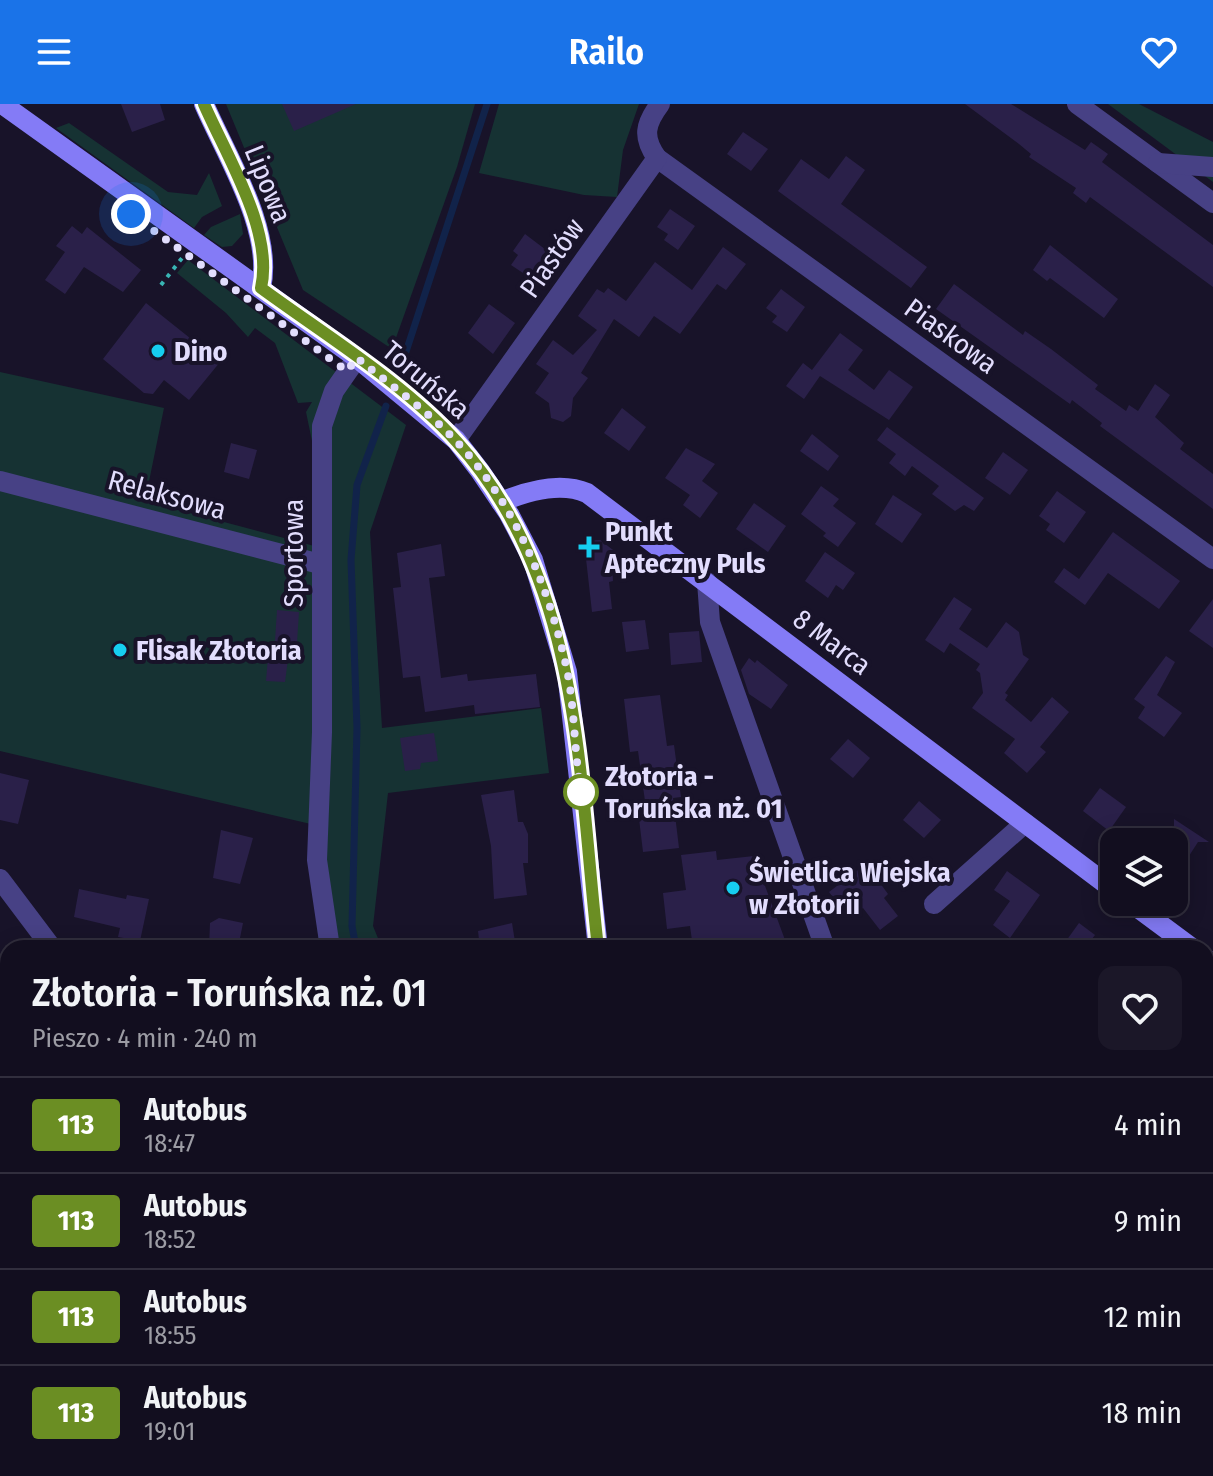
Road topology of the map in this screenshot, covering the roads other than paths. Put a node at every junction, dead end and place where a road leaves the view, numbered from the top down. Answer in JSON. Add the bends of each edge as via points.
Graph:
{"nodes":[{"id":1,"x":2,"y":104,"type":"edge"},
{"id":2,"x":204,"y":104,"type":"edge"},
{"id":3,"x":660,"y":104,"type":"edge"},
{"id":4,"x":1077,"y":104,"type":"edge"},
{"id":5,"x":657,"y":158,"type":"junction"},
{"id":6,"x":1158,"y":163,"type":"junction"},
{"id":7,"x":1213,"y":167,"type":"edge"},
{"id":8,"x":1213,"y":203,"type":"edge"},
{"id":9,"x":261,"y":288,"type":"junction"},
{"id":10,"x":357,"y":358,"type":"junction"},
{"id":11,"x":456,"y":440,"type":"junction"},
{"id":12,"x":0,"y":481,"type":"edge"},
{"id":13,"x":501,"y":502,"type":"junction"},
{"id":14,"x":1213,"y":559,"type":"edge"},
{"id":15,"x":320,"y":564,"type":"junction"},
{"id":16,"x":707,"y":582,"type":"junction"},
{"id":17,"x":1025,"y":823,"type":"junction"},
{"id":18,"x":0,"y":879,"type":"edge"},
{"id":19,"x":1100,"y":879,"type":"edge"},
{"id":20,"x":934,"y":904,"type":"dead end"},
{"id":21,"x":1149,"y":916,"type":"edge"},
{"id":22,"x":46,"y":940,"type":"edge"},
{"id":23,"x":329,"y":940,"type":"edge"},
{"id":24,"x":597,"y":940,"type":"edge"},
{"id":25,"x":822,"y":940,"type":"edge"},
{"id":26,"x":1181,"y":940,"type":"edge"}],
"edges":[{"from":1,"to":9,"type":"main road","name":"Toruńska"},
{"from":2,"to":9,"type":"main road","name":"Lipowa","via":[[261,233]]},
{"from":3,"to":5,"type":"street","via":[[646,124],[647,144]]},
{"from":4,"to":6,"type":"street"},
{"from":5,"to":11,"type":"street","name":"Piastów"},
{"from":5,"to":14,"type":"street","name":"Piaskowa"},
{"from":6,"to":7,"type":"street"},
{"from":6,"to":8,"type":"street"},
{"from":9,"to":10,"type":"main road","name":"Toruńska"},
{"from":10,"to":11,"type":"main road","name":"Toruńska"},
{"from":10,"to":15,"type":"street","name":"Sportowa","via":[[334,391],[322,426]]},
{"from":11,"to":13,"type":"main road","name":"Toruńska"},
{"from":12,"to":15,"type":"street","name":"Relaksowa"},
{"from":13,"to":16,"type":"main road","name":"8 Marca","via":[[553,487],[576,489]]},
{"from":13,"to":24,"type":"main road","name":"Toruńska","via":[[542,580],[567,672]]},
{"from":15,"to":23,"type":"street","name":"Sportowa","via":[[317,860]]},
{"from":16,"to":17,"type":"main road","name":"8 Marca"},
{"from":16,"to":25,"type":"street","via":[[710,622]]},
{"from":17,"to":19,"type":"main road","name":"8 Marca"},
{"from":17,"to":20,"type":"street"},
{"from":18,"to":22,"type":"street"},
{"from":21,"to":26,"type":"main road"}]}
